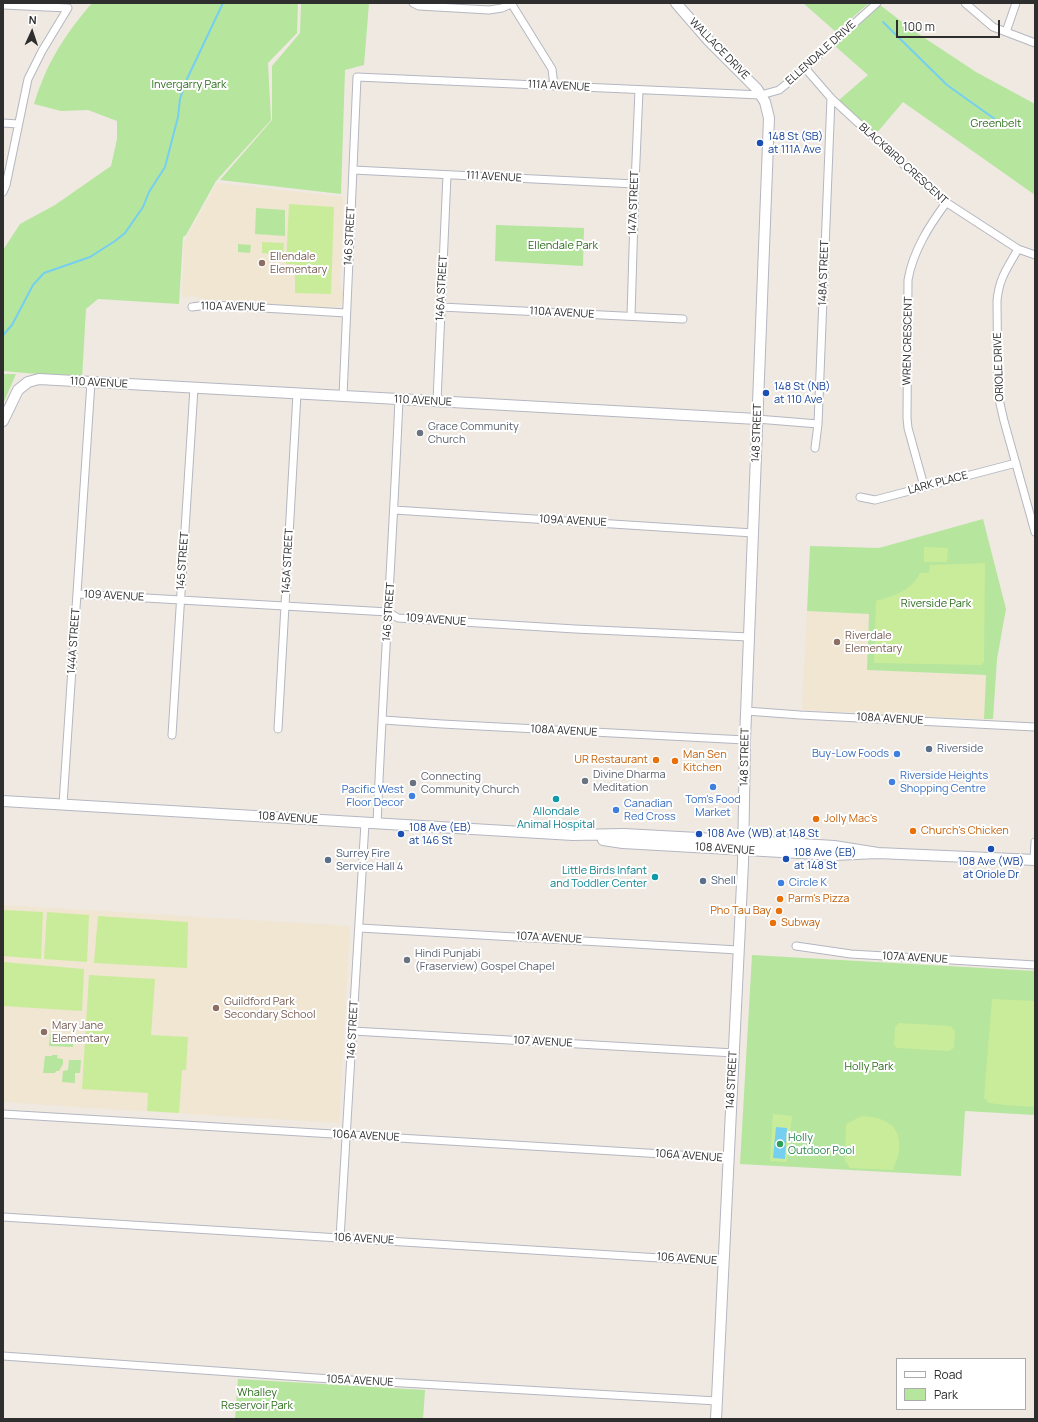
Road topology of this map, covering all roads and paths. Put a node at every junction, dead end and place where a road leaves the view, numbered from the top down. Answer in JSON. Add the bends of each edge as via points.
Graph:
{"nodes":[{"id":1,"x":413,"y":3,"type":"edge"},
{"id":2,"x":512,"y":3,"type":"edge"},
{"id":3,"x":676,"y":3,"type":"edge"},
{"id":4,"x":877,"y":3,"type":"edge"},
{"id":5,"x":965,"y":3,"type":"edge"},
{"id":6,"x":1016,"y":3,"type":"edge"},
{"id":7,"x":3,"y":5,"type":"edge"},
{"id":8,"x":1006,"y":32,"type":"junction"},
{"id":9,"x":1035,"y":43,"type":"edge"},
{"id":10,"x":805,"y":68,"type":"junction"},
{"id":11,"x":357,"y":77,"type":"joint"},
{"id":12,"x":554,"y":86,"type":"junction"},
{"id":13,"x":640,"y":90,"type":"junction"},
{"id":14,"x":761,"y":96,"type":"junction"},
{"id":15,"x":831,"y":98,"type":"junction"},
{"id":16,"x":3,"y":123,"type":"edge"},
{"id":17,"x":18,"y":124,"type":"junction"},
{"id":18,"x":353,"y":170,"type":"junction"},
{"id":19,"x":447,"y":175,"type":"junction"},
{"id":20,"x":635,"y":184,"type":"junction"},
{"id":21,"x":3,"y":192,"type":"edge"},
{"id":22,"x":946,"y":202,"type":"junction"},
{"id":23,"x":1018,"y":249,"type":"junction"},
{"id":24,"x":1035,"y":255,"type":"edge"},
{"id":25,"x":192,"y":307,"type":"dead end"},
{"id":26,"x":441,"y":307,"type":"junction"},
{"id":27,"x":346,"y":313,"type":"junction"},
{"id":28,"x":631,"y":316,"type":"junction"},
{"id":29,"x":683,"y":319,"type":"dead end"},
{"id":30,"x":91,"y":382,"type":"junction"},
{"id":31,"x":194,"y":388,"type":"junction"},
{"id":32,"x":297,"y":394,"type":"junction"},
{"id":33,"x":343,"y":396,"type":"junction"},
{"id":34,"x":399,"y":399,"type":"junction"},
{"id":35,"x":436,"y":401,"type":"junction"},
{"id":36,"x":757,"y":419,"type":"junction"},
{"id":37,"x":3,"y":421,"type":"edge"},
{"id":38,"x":818,"y":424,"type":"junction"},
{"id":39,"x":815,"y":448,"type":"dead end"},
{"id":40,"x":1016,"y":463,"type":"junction"},
{"id":41,"x":924,"y":486,"type":"junction"},
{"id":42,"x":860,"y":497,"type":"dead end"},
{"id":43,"x":394,"y":510,"type":"junction"},
{"id":44,"x":1035,"y":532,"type":"edge"},
{"id":45,"x":753,"y":533,"type":"junction"},
{"id":46,"x":77,"y":594,"type":"junction"},
{"id":47,"x":181,"y":599,"type":"junction"},
{"id":48,"x":285,"y":606,"type":"junction"},
{"id":49,"x":388,"y":612,"type":"junction"},
{"id":50,"x":749,"y":637,"type":"junction"},
{"id":51,"x":746,"y":711,"type":"junction"},
{"id":52,"x":383,"y":720,"type":"junction"},
{"id":53,"x":1035,"y":727,"type":"edge"},
{"id":54,"x":278,"y":729,"type":"dead end"},
{"id":55,"x":172,"y":734,"type":"dead end"},
{"id":56,"x":745,"y":740,"type":"junction"},
{"id":57,"x":3,"y":801,"type":"edge"},
{"id":58,"x":63,"y":804,"type":"junction"},
{"id":59,"x":365,"y":823,"type":"junction"},
{"id":60,"x":377,"y":824,"type":"junction"},
{"id":61,"x":1035,"y":842,"type":"edge"},
{"id":62,"x":743,"y":846,"type":"junction"},
{"id":63,"x":1035,"y":860,"type":"edge"},
{"id":64,"x":360,"y":928,"type":"junction"},
{"id":65,"x":796,"y":946,"type":"dead end"},
{"id":66,"x":738,"y":950,"type":"junction"},
{"id":67,"x":1035,"y":965,"type":"edge"},
{"id":68,"x":353,"y":1031,"type":"junction"},
{"id":69,"x":734,"y":1053,"type":"junction"},
{"id":70,"x":3,"y":1114,"type":"edge"},
{"id":71,"x":347,"y":1135,"type":"junction"},
{"id":72,"x":728,"y":1158,"type":"junction"},
{"id":73,"x":3,"y":1217,"type":"edge"},
{"id":74,"x":340,"y":1238,"type":"junction"},
{"id":75,"x":724,"y":1262,"type":"junction"},
{"id":76,"x":3,"y":1356,"type":"edge"},
{"id":77,"x":717,"y":1401,"type":"junction"},
{"id":78,"x":716,"y":1419,"type":"edge"}],
"edges":[{"from":1,"to":2,"type":"street","via":[[419,6],[487,10],[502,8]]},
{"from":2,"to":12,"type":"street","via":[[552,69]]},
{"from":3,"to":14,"type":"street","name":"WALLACE DRIVE","via":[[708,41]]},
{"from":4,"to":10,"type":"street","name":"ELLENDALE DRIVE"},
{"from":5,"to":8,"type":"street","via":[[993,27]]},
{"from":6,"to":8,"type":"street"},
{"from":7,"to":17,"type":"street","via":[[68,8],[28,79]]},
{"from":8,"to":9,"type":"street"},
{"from":10,"to":14,"type":"street","name":"ELLENDALE DRIVE","via":[[779,90]]},
{"from":10,"to":15,"type":"street","name":"BLACKBIRD CRESCENT"},
{"from":11,"to":12,"type":"street","name":"111A AVENUE"},
{"from":11,"to":18,"type":"street","name":"146 STREET"},
{"from":12,"to":13,"type":"street","name":"111A AVENUE"},
{"from":13,"to":14,"type":"street","name":"111A AVENUE"},
{"from":13,"to":20,"type":"street","name":"147A STREET"},
{"from":14,"to":36,"type":"street","name":"148 STREET","via":[[768,110],[769,126]]},
{"from":15,"to":22,"type":"street","name":"BLACKBIRD CRESCENT"},
{"from":15,"to":38,"type":"street","name":"148A STREET"},
{"from":16,"to":17,"type":"street"},
{"from":17,"to":21,"type":"street"},
{"from":18,"to":19,"type":"street","name":"111 AVENUE"},
{"from":18,"to":27,"type":"street","name":"146 STREET"},
{"from":19,"to":20,"type":"street","name":"111 AVENUE"},
{"from":19,"to":26,"type":"street","name":"146A STREET"},
{"from":20,"to":28,"type":"street","name":"147A STREET"},
{"from":22,"to":23,"type":"street","name":"BLACKBIRD CRESCENT"},
{"from":22,"to":41,"type":"street","name":"WREN CRESCENT","via":[[915,253],[908,280],[907,418]]},
{"from":23,"to":24,"type":"street","name":"BLACKBIRD CRESCENT"},
{"from":23,"to":40,"type":"street","name":"ORIOLE DRIVE","via":[[1001,280],[997,301],[998,395]]},
{"from":25,"to":27,"type":"street","name":"110A AVENUE","via":[[207,305]]},
{"from":26,"to":28,"type":"street","name":"110A AVENUE"},
{"from":26,"to":35,"type":"street","name":"146A STREET"},
{"from":27,"to":33,"type":"street","name":"146 STREET"},
{"from":28,"to":29,"type":"street","name":"110A AVENUE"},
{"from":30,"to":31,"type":"street","name":"110 AVENUE"},
{"from":30,"to":37,"type":"street","name":"110 AVENUE","via":[[28,382],[18,390]]},
{"from":30,"to":46,"type":"street","name":"144A STREET"},
{"from":31,"to":32,"type":"street","name":"110 AVENUE"},
{"from":31,"to":47,"type":"street","name":"145 STREET"},
{"from":32,"to":33,"type":"street","name":"110 AVENUE"},
{"from":32,"to":48,"type":"street","name":"145A STREET"},
{"from":33,"to":34,"type":"street","name":"110 AVENUE"},
{"from":34,"to":35,"type":"street","name":"110 AVENUE"},
{"from":34,"to":43,"type":"street","name":"146 STREET"},
{"from":35,"to":36,"type":"street","name":"110 AVENUE"},
{"from":36,"to":38,"type":"street","name":"110 AVENUE"},
{"from":36,"to":45,"type":"street","name":"148 STREET"},
{"from":38,"to":39,"type":"street","name":"148A STREET"},
{"from":40,"to":41,"type":"street","name":"LARK PLACE"},
{"from":40,"to":44,"type":"street","name":"ORIOLE DRIVE"},
{"from":41,"to":42,"type":"street","name":"LARK PLACE","via":[[875,500]]},
{"from":43,"to":45,"type":"street","name":"109A AVENUE"},
{"from":43,"to":49,"type":"street","name":"146 STREET"},
{"from":45,"to":50,"type":"street","name":"148 STREET"},
{"from":46,"to":47,"type":"street","name":"109 AVENUE"},
{"from":46,"to":58,"type":"street","name":"144A STREET"},
{"from":47,"to":48,"type":"street","name":"109 AVENUE"},
{"from":47,"to":55,"type":"street","name":"145 STREET"},
{"from":48,"to":49,"type":"street","name":"109 AVENUE"},
{"from":48,"to":54,"type":"street","name":"145A STREET"},
{"from":49,"to":50,"type":"street","name":"109 AVENUE","via":[[398,618]]},
{"from":49,"to":52,"type":"street","name":"146 STREET"},
{"from":50,"to":51,"type":"street","name":"148 STREET"},
{"from":51,"to":53,"type":"street","name":"108A AVENUE"},
{"from":51,"to":56,"type":"street","name":"148 STREET"},
{"from":52,"to":56,"type":"street","name":"108A AVENUE"},
{"from":52,"to":60,"type":"street","name":"146 STREET"},
{"from":56,"to":62,"type":"street","name":"148 STREET"},
{"from":57,"to":58,"type":"street","name":"108 AVENUE"},
{"from":58,"to":59,"type":"street","name":"108 AVENUE"},
{"from":59,"to":60,"type":"street","name":"108 AVENUE"},
{"from":59,"to":64,"type":"street","name":"146 STREET"},
{"from":60,"to":62,"type":"street","name":"108 AVENUE","via":[[573,835],[623,843]]},
{"from":61,"to":63,"type":"street"},
{"from":62,"to":63,"type":"street","name":"108 AVENUE","via":[[834,856],[878,853]]},
{"from":62,"to":66,"type":"street","name":"148 STREET"},
{"from":64,"to":66,"type":"street","name":"107A AVENUE"},
{"from":64,"to":68,"type":"street","name":"146 STREET"},
{"from":65,"to":67,"type":"street","name":"107A AVENUE","via":[[851,954]]},
{"from":66,"to":69,"type":"street","name":"148 STREET"},
{"from":68,"to":69,"type":"street","name":"107 AVENUE"},
{"from":68,"to":71,"type":"street","name":"146 STREET"},
{"from":69,"to":72,"type":"street","name":"148 STREET"},
{"from":70,"to":71,"type":"street","name":"106A AVENUE"},
{"from":71,"to":72,"type":"street","name":"106A AVENUE"},
{"from":71,"to":74,"type":"street","name":"146 STREET"},
{"from":72,"to":75,"type":"street","name":"148 STREET"},
{"from":73,"to":74,"type":"street","name":"106 AVENUE"},
{"from":74,"to":75,"type":"street","name":"106 AVENUE"},
{"from":75,"to":77,"type":"street","name":"148 STREET"},
{"from":76,"to":77,"type":"street","name":"105A AVENUE","via":[[316,1378]]},
{"from":77,"to":78,"type":"street","name":"148 STREET"}]}
